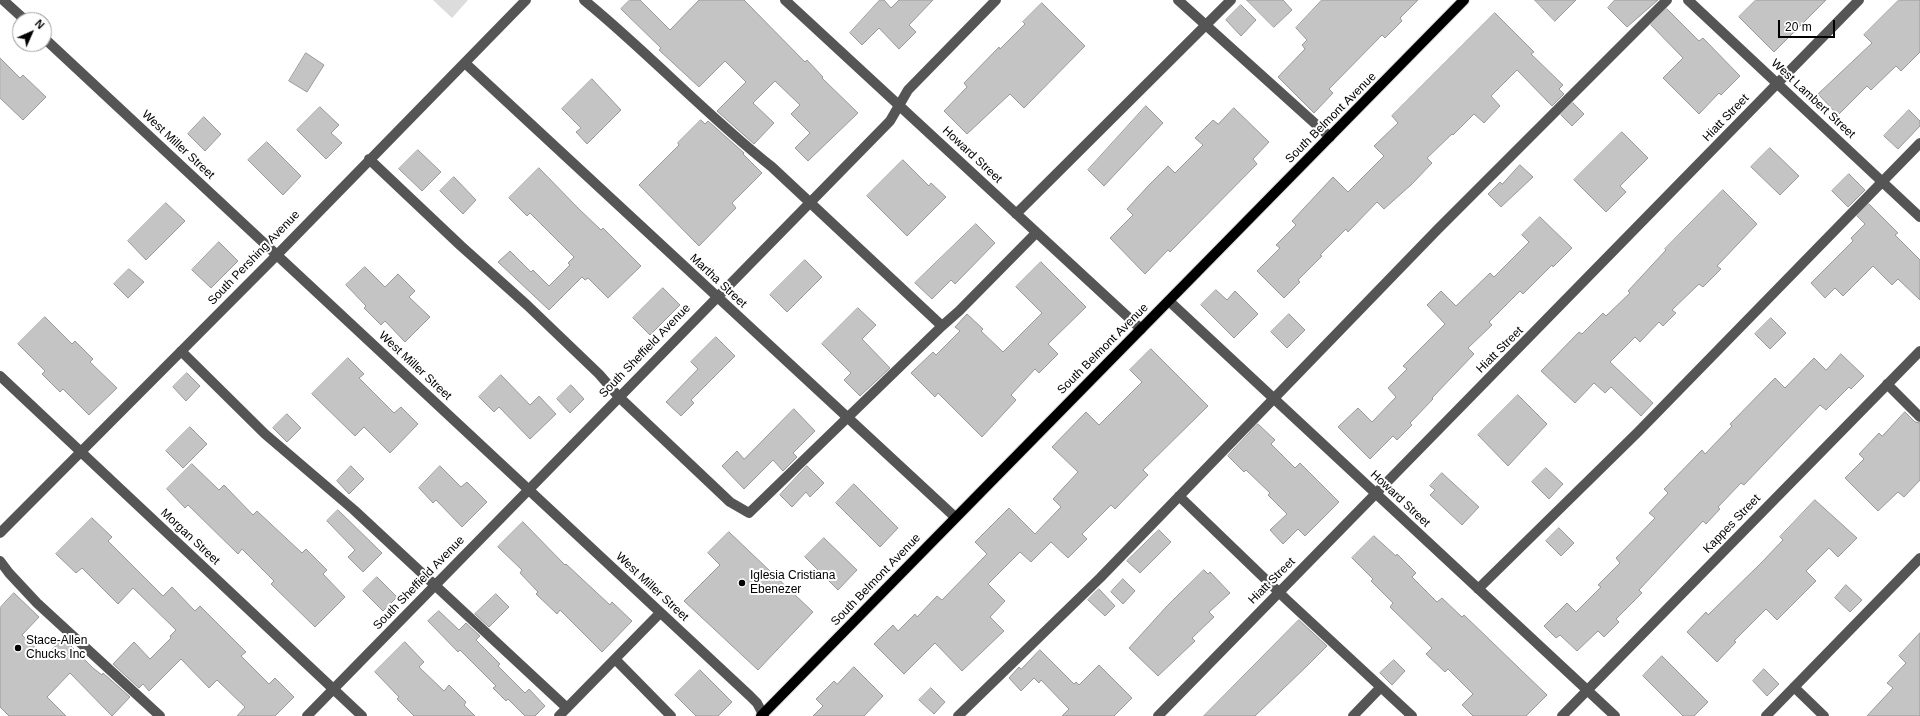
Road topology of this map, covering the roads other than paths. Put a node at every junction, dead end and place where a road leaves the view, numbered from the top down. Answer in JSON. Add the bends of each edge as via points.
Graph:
{"nodes":[{"id":1,"x":3,"y":0,"type":"edge"},
{"id":2,"x":526,"y":0,"type":"edge"},
{"id":3,"x":584,"y":0,"type":"edge"},
{"id":4,"x":785,"y":0,"type":"edge"},
{"id":5,"x":996,"y":0,"type":"edge"},
{"id":6,"x":1178,"y":0,"type":"edge"},
{"id":7,"x":1231,"y":0,"type":"edge"},
{"id":8,"x":1464,"y":0,"type":"edge"},
{"id":9,"x":1666,"y":0,"type":"edge"},
{"id":10,"x":1688,"y":0,"type":"edge"},
{"id":11,"x":1859,"y":0,"type":"edge"},
{"id":12,"x":16,"y":12,"type":"edge"},
{"id":13,"x":1206,"y":25,"type":"junction"},
{"id":14,"x":52,"y":45,"type":"edge"},
{"id":15,"x":465,"y":63,"type":"junction"},
{"id":16,"x":1777,"y":84,"type":"junction"},
{"id":17,"x":899,"y":106,"type":"junction"},
{"id":18,"x":1330,"y":137,"type":"junction"},
{"id":19,"x":1920,"y":143,"type":"edge"},
{"id":20,"x":369,"y":159,"type":"junction"},
{"id":21,"x":1882,"y":181,"type":"junction"},
{"id":22,"x":809,"y":203,"type":"junction"},
{"id":23,"x":1016,"y":214,"type":"junction"},
{"id":24,"x":1920,"y":217,"type":"edge"},
{"id":25,"x":1036,"y":232,"type":"junction"},
{"id":26,"x":276,"y":254,"type":"junction"},
{"id":27,"x":717,"y":297,"type":"junction"},
{"id":28,"x":1168,"y":301,"type":"junction"},
{"id":29,"x":942,"y":326,"type":"junction"},
{"id":30,"x":1141,"y":329,"type":"junction"},
{"id":31,"x":181,"y":351,"type":"junction"},
{"id":32,"x":1920,"y":351,"type":"edge"},
{"id":33,"x":0,"y":376,"type":"edge"},
{"id":34,"x":1887,"y":384,"type":"junction"},
{"id":35,"x":619,"y":397,"type":"junction"},
{"id":36,"x":1273,"y":398,"type":"junction"},
{"id":37,"x":847,"y":417,"type":"junction"},
{"id":38,"x":1920,"y":417,"type":"edge"},
{"id":39,"x":80,"y":452,"type":"junction"},
{"id":40,"x":528,"y":490,"type":"junction"},
{"id":41,"x":1376,"y":494,"type":"junction"},
{"id":42,"x":1179,"y":496,"type":"junction"},
{"id":43,"x":955,"y":517,"type":"junction"},
{"id":44,"x":0,"y":533,"type":"edge"},
{"id":45,"x":1920,"y":558,"type":"edge"},
{"id":46,"x":0,"y":561,"type":"edge"},
{"id":47,"x":435,"y":585,"type":"junction"},
{"id":48,"x":1478,"y":589,"type":"junction"},
{"id":49,"x":1279,"y":592,"type":"junction"},
{"id":50,"x":660,"y":613,"type":"junction"},
{"id":51,"x":615,"y":659,"type":"junction"},
{"id":52,"x":1381,"y":687,"type":"junction"},
{"id":53,"x":1794,"y":687,"type":"junction"},
{"id":54,"x":333,"y":689,"type":"junction"},
{"id":55,"x":1587,"y":691,"type":"junction"},
{"id":56,"x":567,"y":708,"type":"junction"},
{"id":57,"x":763,"y":715,"type":"edge"},
{"id":58,"x":160,"y":716,"type":"edge"},
{"id":59,"x":307,"y":716,"type":"edge"},
{"id":60,"x":362,"y":716,"type":"edge"},
{"id":61,"x":559,"y":716,"type":"edge"},
{"id":62,"x":671,"y":716,"type":"edge"},
{"id":63,"x":958,"y":716,"type":"edge"},
{"id":64,"x":1158,"y":716,"type":"edge"},
{"id":65,"x":1353,"y":716,"type":"edge"},
{"id":66,"x":1412,"y":716,"type":"edge"},
{"id":67,"x":1562,"y":716,"type":"edge"},
{"id":68,"x":1615,"y":716,"type":"edge"},
{"id":69,"x":1766,"y":716,"type":"edge"},
{"id":70,"x":1824,"y":716,"type":"edge"}],
"edges":[{"from":1,"to":12,"type":"street"},
{"from":2,"to":15,"type":"street","name":"South Pershing Avenue"},
{"from":3,"to":22,"type":"street","via":[[647,54]]},
{"from":4,"to":17,"type":"street","name":"Howard Street"},
{"from":5,"to":17,"type":"street","name":"South Sheffield Avenue","via":[[908,90]]},
{"from":6,"to":13,"type":"street"},
{"from":7,"to":13,"type":"street"},
{"from":8,"to":18,"type":"main road","name":"South Belmont Avenue"},
{"from":9,"to":36,"type":"street"},
{"from":10,"to":16,"type":"street","name":"West Lambert Street"},
{"from":11,"to":16,"type":"street","name":"Hiatt Street"},
{"from":13,"to":18,"type":"street"},
{"from":13,"to":23,"type":"street"},
{"from":14,"to":26,"type":"street","name":"West Miller Street"},
{"from":15,"to":20,"type":"street","name":"South Pershing Avenue"},
{"from":15,"to":27,"type":"street","name":"Martha Street"},
{"from":16,"to":21,"type":"street","name":"West Lambert Street"},
{"from":16,"to":41,"type":"street","name":"Hiatt Street"},
{"from":17,"to":22,"type":"street","name":"South Sheffield Avenue","via":[[890,121]]},
{"from":17,"to":23,"type":"street","name":"Howard Street"},
{"from":18,"to":28,"type":"main road","name":"South Belmont Avenue"},
{"from":19,"to":21,"type":"street"},
{"from":20,"to":26,"type":"street","name":"South Pershing Avenue"},
{"from":20,"to":35,"type":"street","via":[[533,310]]},
{"from":21,"to":24,"type":"street","name":"West Lambert Street"},
{"from":21,"to":48,"type":"street","via":[[1638,432]]},
{"from":22,"to":27,"type":"street","name":"South Sheffield Avenue"},
{"from":22,"to":29,"type":"street"},
{"from":23,"to":25,"type":"street","name":"Howard Street"},
{"from":25,"to":29,"type":"street"},
{"from":25,"to":30,"type":"street","name":"Howard Street"},
{"from":26,"to":31,"type":"street","name":"South Pershing Avenue"},
{"from":26,"to":40,"type":"street","name":"West Miller Street"},
{"from":27,"to":35,"type":"street","name":"South Sheffield Avenue"},
{"from":27,"to":37,"type":"street","name":"Martha Street"},
{"from":28,"to":30,"type":"main road","name":"South Belmont Avenue"},
{"from":28,"to":36,"type":"street","name":"Howard Street"},
{"from":29,"to":37,"type":"street"},
{"from":30,"to":43,"type":"main road","name":"South Belmont Avenue"},
{"from":31,"to":39,"type":"street","name":"South Pershing Avenue"},
{"from":31,"to":47,"type":"street","via":[[265,434],[354,510]]},
{"from":32,"to":34,"type":"street","name":"Kappes Street"},
{"from":33,"to":39,"type":"street","name":"Morgan Street"},
{"from":34,"to":38,"type":"street"},
{"from":34,"to":55,"type":"street","name":"Kappes Street"},
{"from":35,"to":37,"type":"street","via":[[730,502],[748,513]]},
{"from":35,"to":40,"type":"street","name":"South Sheffield Avenue"},
{"from":36,"to":41,"type":"street","name":"Howard Street"},
{"from":36,"to":42,"type":"street"},
{"from":37,"to":43,"type":"street","name":"Martha Street"},
{"from":39,"to":44,"type":"street","name":"South Pershing Avenue"},
{"from":39,"to":54,"type":"street","name":"Morgan Street"},
{"from":40,"to":47,"type":"street","name":"South Sheffield Avenue"},
{"from":40,"to":50,"type":"street","name":"West Miller Street"},
{"from":41,"to":48,"type":"street","name":"Howard Street"},
{"from":41,"to":49,"type":"street","name":"Hiatt Street"},
{"from":42,"to":49,"type":"street"},
{"from":42,"to":63,"type":"street","via":[[1100,578]]},
{"from":43,"to":57,"type":"main road","name":"South Belmont Avenue"},
{"from":45,"to":53,"type":"street"},
{"from":46,"to":58,"type":"street","via":[[36,603]]},
{"from":47,"to":54,"type":"street","name":"South Sheffield Avenue"},
{"from":47,"to":56,"type":"street"},
{"from":48,"to":55,"type":"street","name":"Howard Street"},
{"from":49,"to":52,"type":"street"},
{"from":49,"to":64,"type":"street","name":"Hiatt Street"},
{"from":50,"to":51,"type":"street"},
{"from":50,"to":57,"type":"street","name":"West Miller Street","via":[[750,696]]},
{"from":51,"to":56,"type":"street"},
{"from":51,"to":62,"type":"street"},
{"from":52,"to":65,"type":"street"},
{"from":52,"to":66,"type":"street"},
{"from":53,"to":69,"type":"street"},
{"from":53,"to":70,"type":"street"},
{"from":54,"to":59,"type":"street","name":"South Sheffield Avenue"},
{"from":54,"to":60,"type":"street","name":"Morgan Street"},
{"from":55,"to":67,"type":"street","name":"Kappes Street"},
{"from":55,"to":68,"type":"street","name":"Howard Street"},
{"from":56,"to":61,"type":"street"}]}
